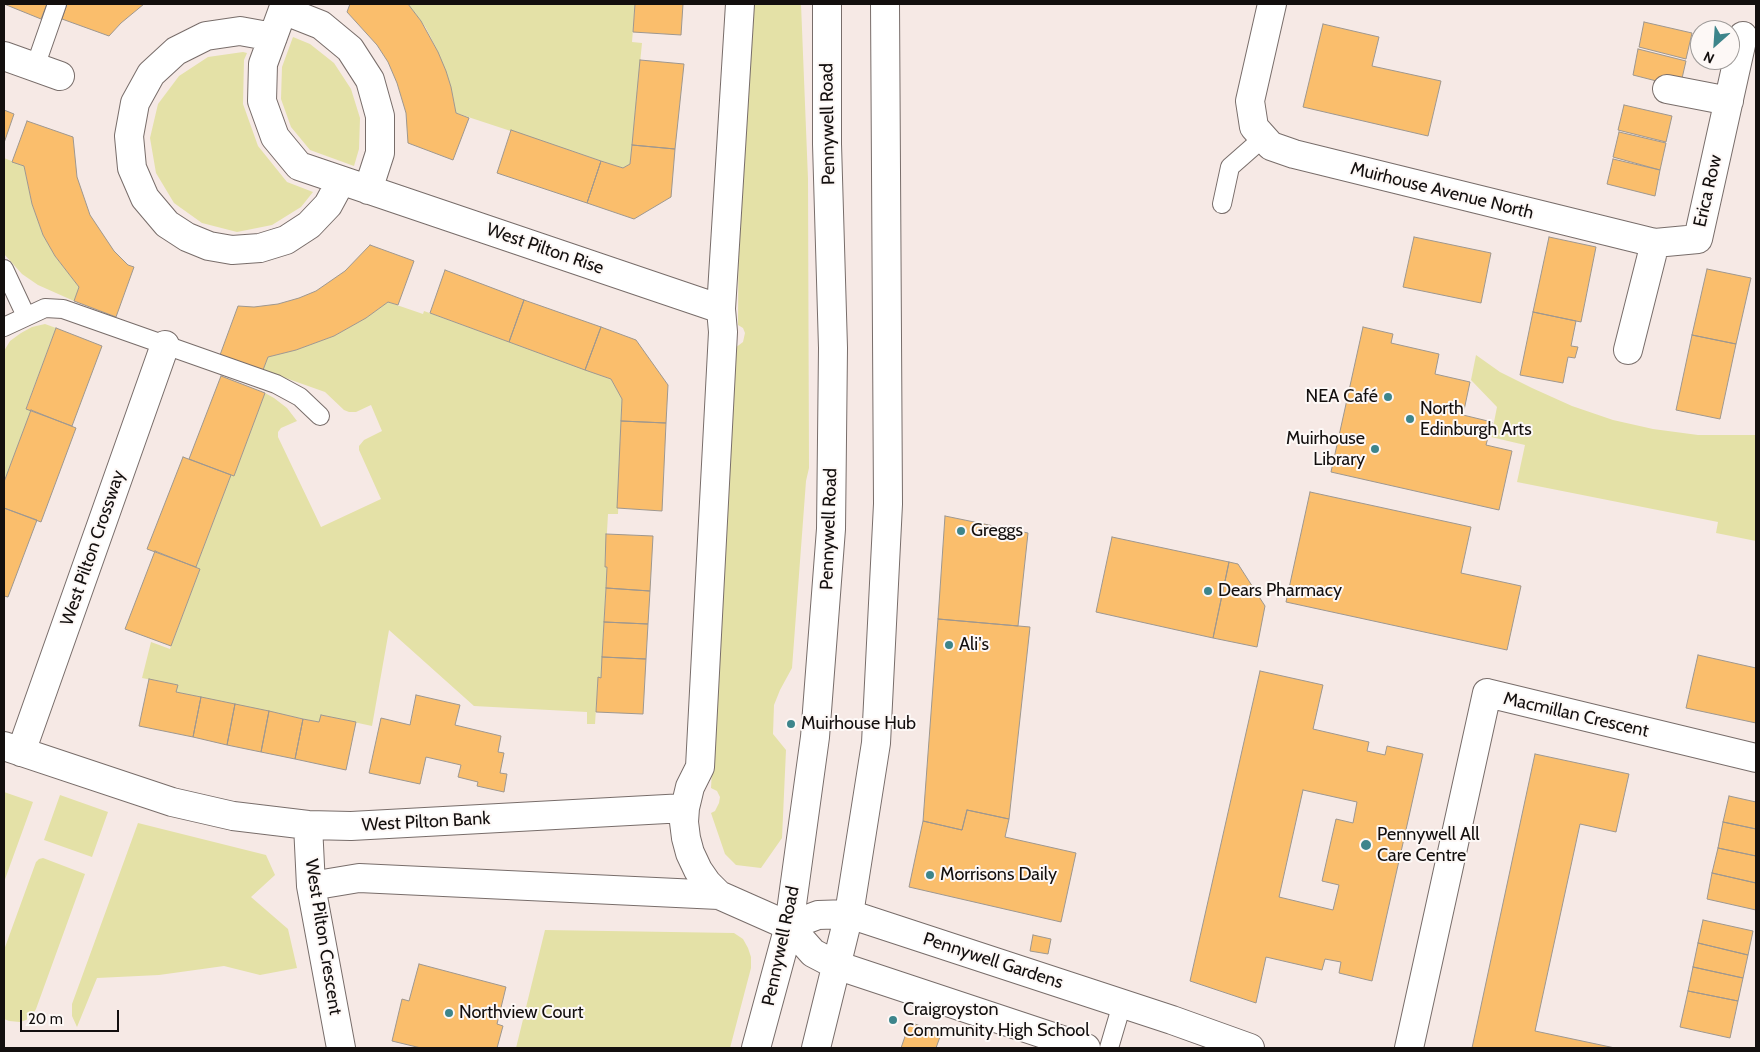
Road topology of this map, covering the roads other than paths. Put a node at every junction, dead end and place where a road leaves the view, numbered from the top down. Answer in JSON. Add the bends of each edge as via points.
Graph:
{"nodes":[{"id":1,"x":57,"y":4,"type":"edge"},
{"id":2,"x":740,"y":4,"type":"edge"},
{"id":3,"x":827,"y":4,"type":"edge"},
{"id":4,"x":885,"y":4,"type":"edge"},
{"id":5,"x":1272,"y":4,"type":"edge"},
{"id":6,"x":284,"y":7,"type":"edge"},
{"id":7,"x":1743,"y":36,"type":"dead end"},
{"id":8,"x":273,"y":37,"type":"junction"},
{"id":9,"x":4,"y":56,"type":"edge"},
{"id":10,"x":47,"y":72,"type":"joint"},
{"id":11,"x":1667,"y":89,"type":"dead end"},
{"id":12,"x":1729,"y":101,"type":"junction"},
{"id":13,"x":1263,"y":138,"type":"junction"},
{"id":14,"x":341,"y":181,"type":"junction"},
{"id":15,"x":368,"y":190,"type":"junction"},
{"id":16,"x":1222,"y":204,"type":"dead end"},
{"id":17,"x":1655,"y":243,"type":"junction"},
{"id":18,"x":4,"y":269,"type":"edge"},
{"id":19,"x":721,"y":309,"type":"junction"},
{"id":20,"x":26,"y":316,"type":"junction"},
{"id":21,"x":4,"y":327,"type":"edge"},
{"id":22,"x":164,"y":345,"type":"junction"},
{"id":23,"x":1628,"y":350,"type":"dead end"},
{"id":24,"x":320,"y":416,"type":"dead end"},
{"id":25,"x":12,"y":749,"type":"edge"},
{"id":26,"x":1756,"y":758,"type":"edge"},
{"id":27,"x":685,"y":808,"type":"junction"},
{"id":28,"x":308,"y":825,"type":"junction"},
{"id":29,"x":311,"y":886,"type":"junction"},
{"id":30,"x":719,"y":895,"type":"junction"},
{"id":31,"x":849,"y":914,"type":"junction"},
{"id":32,"x":789,"y":926,"type":"junction"},
{"id":33,"x":836,"y":965,"type":"junction"},
{"id":34,"x":1122,"y":1004,"type":"junction"},
{"id":35,"x":341,"y":1048,"type":"edge"},
{"id":36,"x":756,"y":1048,"type":"edge"},
{"id":37,"x":816,"y":1048,"type":"edge"},
{"id":38,"x":1086,"y":1048,"type":"edge"},
{"id":39,"x":1109,"y":1048,"type":"edge"},
{"id":40,"x":1250,"y":1048,"type":"edge"},
{"id":41,"x":1409,"y":1048,"type":"edge"}],
"edges":[{"from":1,"to":10,"type":"lane"},
{"from":2,"to":19,"type":"street"},
{"from":3,"to":32,"type":"street","name":"Pennywell Road","via":[[833,348],[832,529],[816,736]]},
{"from":4,"to":31,"type":"street","via":[[888,504],[876,743]]},
{"from":5,"to":13,"type":"street","via":[[1250,101],[1254,127]]},
{"from":6,"to":8,"type":"street","name":"West Pilton Rise"},
{"from":6,"to":15,"type":"street","name":"West Pilton Rise","via":[[321,25],[350,49],[370,80],[380,116],[380,153]]},
{"from":7,"to":12,"type":"street","name":"Erica Row"},
{"from":8,"to":14,"type":"street","name":"West Pilton Rise","via":[[263,64],[262,101],[275,137],[299,166]]},
{"from":8,"to":14,"type":"street","via":[[240,31],[206,36],[176,51],[151,74],[135,103],[129,136],[132,168],[145,198],[167,224],[186,237],[232,250],[260,248],[286,240],[309,225],[328,205]]},
{"from":9,"to":10,"type":"street"},
{"from":11,"to":12,"type":"street"},
{"from":12,"to":17,"type":"street","name":"Erica Row","via":[[1698,239]]},
{"from":13,"to":16,"type":"lane","via":[[1230,167]]},
{"from":13,"to":17,"type":"street","name":"Muirhouse Avenue North","via":[[1271,146],[1294,154]]},
{"from":14,"to":15,"type":"street","name":"West Pilton Rise"},
{"from":15,"to":19,"type":"street","name":"West Pilton Rise"},
{"from":17,"to":23,"type":"street"},
{"from":18,"to":20,"type":"lane"},
{"from":19,"to":27,"type":"street","via":[[723,332],[700,767],[690,787]]},
{"from":20,"to":21,"type":"lane"},
{"from":20,"to":22,"type":"lane","via":[[45,308],[63,309]]},
{"from":22,"to":24,"type":"lane","via":[[276,384],[300,397]]},
{"from":22,"to":25,"type":"street","name":"West Pilton Crossway"},
{"from":25,"to":28,"type":"street","name":"West Pilton Bank","via":[[172,802],[233,816]]},
{"from":26,"to":41,"type":"street","name":"Macmillan Crescent","via":[[1487,693]]},
{"from":27,"to":28,"type":"street","name":"West Pilton Bank"},
{"from":27,"to":30,"type":"street","via":[[690,853],[698,870]]},
{"from":28,"to":29,"type":"street","name":"West Pilton Crescent"},
{"from":29,"to":30,"type":"street","via":[[359,878]]},
{"from":29,"to":35,"type":"street","name":"West Pilton Crescent"},
{"from":30,"to":32,"type":"street"},
{"from":31,"to":32,"type":"street","via":[[818,915]]},
{"from":31,"to":33,"type":"street"},
{"from":31,"to":34,"type":"street","name":"Pennywell Gardens"},
{"from":32,"to":33,"type":"street","via":[[813,953]]},
{"from":32,"to":36,"type":"street","name":"Pennywell Road"},
{"from":33,"to":37,"type":"street"},
{"from":33,"to":38,"type":"street"},
{"from":34,"to":39,"type":"lane"},
{"from":34,"to":40,"type":"street","name":"Pennywell Gardens"}]}
